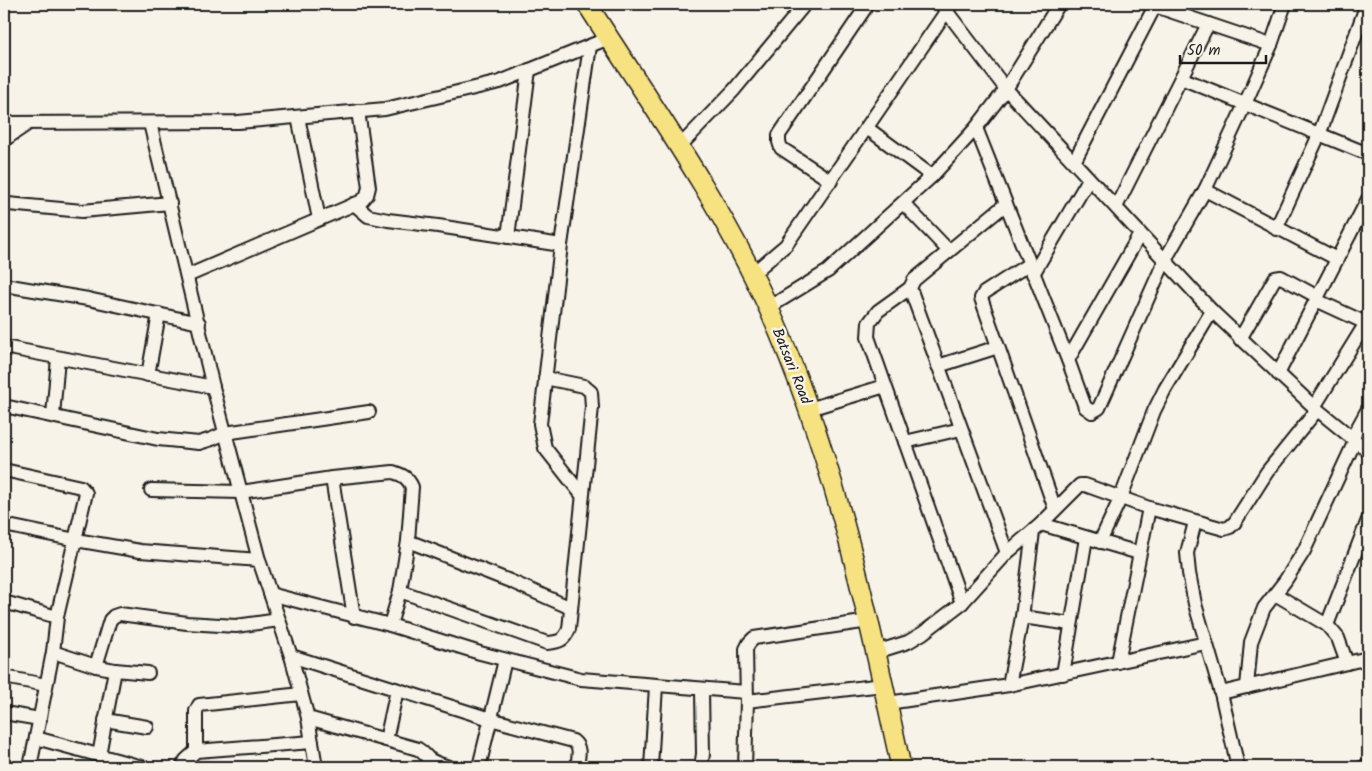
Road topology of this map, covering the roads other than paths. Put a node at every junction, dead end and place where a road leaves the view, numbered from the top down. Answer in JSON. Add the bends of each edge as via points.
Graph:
{"nodes":[{"id":1,"x":587,"y":4,"type":"edge"},
{"id":2,"x":805,"y":4,"type":"edge"},
{"id":3,"x":868,"y":4,"type":"edge"},
{"id":4,"x":1059,"y":4,"type":"edge"},
{"id":5,"x":1285,"y":4,"type":"edge"},
{"id":6,"x":1367,"y":4,"type":"edge"},
{"id":7,"x":1156,"y":5,"type":"edge"},
{"id":8,"x":946,"y":6,"type":"edge"},
{"id":9,"x":1208,"y":24,"type":"junction"},
{"id":10,"x":609,"y":38,"type":"junction"},
{"id":11,"x":1271,"y":45,"type":"junction"},
{"id":12,"x":590,"y":46,"type":"junction"},
{"id":13,"x":529,"y":70,"type":"junction"},
{"id":14,"x":1181,"y":78,"type":"junction"},
{"id":15,"x":1006,"y":89,"type":"junction"},
{"id":16,"x":1245,"y":104,"type":"junction"},
{"id":17,"x":358,"y":111,"type":"junction"},
{"id":18,"x":298,"y":117,"type":"junction"},
{"id":19,"x":4,"y":123,"type":"edge"},
{"id":20,"x":150,"y":123,"type":"junction"},
{"id":21,"x":29,"y":124,"type":"junction"},
{"id":22,"x":867,"y":128,"type":"junction"},
{"id":23,"x":976,"y":128,"type":"junction"},
{"id":24,"x":1319,"y":135,"type":"junction"},
{"id":25,"x":4,"y":140,"type":"edge"},
{"id":26,"x":680,"y":146,"type":"junction"},
{"id":27,"x":1368,"y":154,"type":"edge"},
{"id":28,"x":1074,"y":162,"type":"junction"},
{"id":29,"x":932,"y":176,"type":"junction"},
{"id":30,"x":1089,"y":179,"type":"junction"},
{"id":31,"x":831,"y":180,"type":"junction"},
{"id":32,"x":1205,"y":190,"type":"junction"},
{"id":33,"x":1368,"y":199,"type":"edge"},
{"id":34,"x":170,"y":203,"type":"junction"},
{"id":35,"x":904,"y":203,"type":"junction"},
{"id":36,"x":8,"y":204,"type":"dead end"},
{"id":37,"x":354,"y":204,"type":"junction"},
{"id":38,"x":1006,"y":204,"type":"junction"},
{"id":39,"x":1116,"y":207,"type":"junction"},
{"id":40,"x":319,"y":220,"type":"junction"},
{"id":41,"x":1276,"y":229,"type":"junction"},
{"id":42,"x":1140,"y":234,"type":"junction"},
{"id":43,"x":508,"y":237,"type":"junction"},
{"id":44,"x":561,"y":245,"type":"junction"},
{"id":45,"x":949,"y":251,"type":"junction"},
{"id":46,"x":1336,"y":259,"type":"junction"},
{"id":47,"x":1165,"y":260,"type":"junction"},
{"id":48,"x":1031,"y":269,"type":"junction"},
{"id":49,"x":752,"y":274,"type":"junction"},
{"id":50,"x":187,"y":276,"type":"junction"},
{"id":51,"x":4,"y":285,"type":"edge"},
{"id":52,"x":910,"y":288,"type":"junction"},
{"id":53,"x":1317,"y":298,"type":"junction"},
{"id":54,"x":768,"y":308,"type":"junction"},
{"id":55,"x":1212,"y":311,"type":"junction"},
{"id":56,"x":159,"y":314,"type":"junction"},
{"id":57,"x":198,"y":323,"type":"junction"},
{"id":58,"x":1367,"y":323,"type":"edge"},
{"id":59,"x":1240,"y":339,"type":"junction"},
{"id":60,"x":4,"y":347,"type":"edge"},
{"id":61,"x":998,"y":347,"type":"junction"},
{"id":62,"x":58,"y":358,"type":"junction"},
{"id":63,"x":1068,"y":360,"type":"junction"},
{"id":64,"x":938,"y":366,"type":"junction"},
{"id":65,"x":1278,"y":374,"type":"junction"},
{"id":66,"x":148,"y":375,"type":"junction"},
{"id":67,"x":544,"y":378,"type":"junction"},
{"id":68,"x":212,"y":386,"type":"junction"},
{"id":69,"x":885,"y":386,"type":"junction"},
{"id":70,"x":4,"y":406,"type":"edge"},
{"id":71,"x":1316,"y":408,"type":"junction"},
{"id":72,"x":809,"y":409,"type":"junction"},
{"id":73,"x":1368,"y":409,"type":"edge"},
{"id":74,"x":369,"y":412,"type":"dead end"},
{"id":75,"x":53,"y":416,"type":"junction"},
{"id":76,"x":961,"y":429,"type":"junction"},
{"id":77,"x":225,"y":433,"type":"junction"},
{"id":78,"x":1354,"y":439,"type":"junction"},
{"id":79,"x":905,"y":442,"type":"junction"},
{"id":80,"x":1368,"y":451,"type":"edge"},
{"id":81,"x":4,"y":470,"type":"edge"},
{"id":82,"x":332,"y":478,"type":"junction"},
{"id":83,"x":151,"y":490,"type":"dead end"},
{"id":84,"x":241,"y":492,"type":"junction"},
{"id":85,"x":582,"y":495,"type":"junction"},
{"id":86,"x":1120,"y":497,"type":"junction"},
{"id":87,"x":1055,"y":508,"type":"junction"},
{"id":88,"x":1149,"y":508,"type":"junction"},
{"id":89,"x":1368,"y":520,"type":"edge"},
{"id":90,"x":1195,"y":522,"type":"junction"},
{"id":91,"x":1037,"y":528,"type":"junction"},
{"id":92,"x":5,"y":529,"type":"edge"},
{"id":93,"x":1086,"y":538,"type":"junction"},
{"id":94,"x":76,"y":540,"type":"junction"},
{"id":95,"x":408,"y":541,"type":"junction"},
{"id":96,"x":1100,"y":542,"type":"junction"},
{"id":97,"x":1007,"y":554,"type":"junction"},
{"id":98,"x":1140,"y":554,"type":"junction"},
{"id":99,"x":259,"y":560,"type":"junction"},
{"id":100,"x":400,"y":591,"type":"junction"},
{"id":101,"x":270,"y":594,"type":"junction"},
{"id":102,"x":1275,"y":594,"type":"junction"},
{"id":103,"x":4,"y":602,"type":"edge"},
{"id":104,"x":962,"y":603,"type":"junction"},
{"id":105,"x":571,"y":608,"type":"junction"},
{"id":106,"x":354,"y":616,"type":"junction"},
{"id":107,"x":57,"y":617,"type":"junction"},
{"id":108,"x":1022,"y":617,"type":"junction"},
{"id":109,"x":279,"y":620,"type":"junction"},
{"id":110,"x":869,"y":621,"type":"junction"},
{"id":111,"x":1071,"y":624,"type":"junction"},
{"id":112,"x":390,"y":625,"type":"junction"},
{"id":113,"x":1326,"y":625,"type":"junction"},
{"id":114,"x":1206,"y":643,"type":"junction"},
{"id":115,"x":53,"y":652,"type":"junction"},
{"id":116,"x":876,"y":652,"type":"junction"},
{"id":117,"x":291,"y":656,"type":"junction"},
{"id":118,"x":1368,"y":658,"type":"edge"},
{"id":119,"x":505,"y":660,"type":"junction"},
{"id":120,"x":1118,"y":662,"type":"junction"},
{"id":121,"x":1347,"y":664,"type":"junction"},
{"id":122,"x":96,"y":666,"type":"junction"},
{"id":123,"x":115,"y":670,"type":"junction"},
{"id":124,"x":148,"y":673,"type":"dead end"},
{"id":125,"x":1063,"y":674,"type":"junction"},
{"id":126,"x":4,"y":677,"type":"edge"},
{"id":127,"x":46,"y":685,"type":"junction"},
{"id":128,"x":883,"y":685,"type":"junction"},
{"id":129,"x":656,"y":686,"type":"junction"},
{"id":130,"x":1009,"y":686,"type":"junction"},
{"id":131,"x":1247,"y":686,"type":"junction"},
{"id":132,"x":397,"y":690,"type":"junction"},
{"id":133,"x":702,"y":690,"type":"junction"},
{"id":134,"x":1221,"y":692,"type":"junction"},
{"id":135,"x":301,"y":694,"type":"junction"},
{"id":136,"x":746,"y":696,"type":"junction"},
{"id":137,"x":888,"y":703,"type":"junction"},
{"id":138,"x":4,"y":713,"type":"edge"},
{"id":139,"x":308,"y":718,"type":"junction"},
{"id":140,"x":40,"y":719,"type":"junction"},
{"id":141,"x":490,"y":719,"type":"junction"},
{"id":142,"x":105,"y":720,"type":"junction"},
{"id":143,"x":147,"y":727,"type":"dead end"},
{"id":144,"x":36,"y":738,"type":"junction"},
{"id":145,"x":386,"y":740,"type":"junction"},
{"id":146,"x":312,"y":742,"type":"junction"},
{"id":147,"x":196,"y":751,"type":"junction"},
{"id":148,"x":99,"y":755,"type":"junction"},
{"id":149,"x":1368,"y":766,"type":"edge"},
{"id":150,"x":30,"y":767,"type":"edge"},
{"id":151,"x":142,"y":767,"type":"edge"},
{"id":152,"x":182,"y":767,"type":"edge"},
{"id":153,"x":316,"y":767,"type":"edge"},
{"id":154,"x":449,"y":767,"type":"edge"},
{"id":155,"x":479,"y":767,"type":"edge"},
{"id":156,"x":577,"y":767,"type":"edge"},
{"id":157,"x":651,"y":767,"type":"edge"},
{"id":158,"x":701,"y":767,"type":"edge"},
{"id":159,"x":745,"y":767,"type":"edge"},
{"id":160,"x":901,"y":767,"type":"edge"},
{"id":161,"x":1238,"y":767,"type":"edge"},
{"id":162,"x":1363,"y":767,"type":"edge"}],
"edges":[{"from":1,"to":10,"type":"main road","name":"Batsari Road"},
{"from":2,"to":26,"type":"street","via":[[734,90]]},
{"from":3,"to":31,"type":"street","via":[[779,135],[781,148]]},
{"from":4,"to":15,"type":"street"},
{"from":5,"to":11,"type":"street"},
{"from":6,"to":24,"type":"street"},
{"from":7,"to":9,"type":"street"},
{"from":7,"to":28,"type":"street"},
{"from":8,"to":15,"type":"street"},
{"from":8,"to":22,"type":"street"},
{"from":9,"to":11,"type":"street"},
{"from":9,"to":14,"type":"street"},
{"from":10,"to":12,"type":"street"},
{"from":10,"to":26,"type":"main road","name":"Batsari Road"},
{"from":11,"to":16,"type":"street"},
{"from":12,"to":13,"type":"street"},
{"from":12,"to":44,"type":"street"},
{"from":13,"to":17,"type":"street","via":[[500,82],[385,109]]},
{"from":13,"to":43,"type":"street"},
{"from":14,"to":16,"type":"street"},
{"from":14,"to":39,"type":"street"},
{"from":15,"to":23,"type":"street"},
{"from":15,"to":28,"type":"street"},
{"from":16,"to":24,"type":"street"},
{"from":16,"to":32,"type":"street"},
{"from":17,"to":18,"type":"street"},
{"from":17,"to":37,"type":"street","via":[[369,187],[362,201]]},
{"from":18,"to":20,"type":"street","via":[[238,122]]},
{"from":18,"to":40,"type":"street"},
{"from":19,"to":21,"type":"street"},
{"from":20,"to":21,"type":"street"},
{"from":20,"to":34,"type":"street"},
{"from":21,"to":25,"type":"street"},
{"from":22,"to":29,"type":"street"},
{"from":22,"to":31,"type":"street"},
{"from":23,"to":29,"type":"street"},
{"from":23,"to":38,"type":"street"},
{"from":24,"to":27,"type":"street"},
{"from":24,"to":41,"type":"street"},
{"from":26,"to":49,"type":"main road","name":"Batsari Road","via":[[718,208]]},
{"from":28,"to":30,"type":"street"},
{"from":29,"to":35,"type":"street"},
{"from":30,"to":39,"type":"street"},
{"from":30,"to":48,"type":"street"},
{"from":31,"to":49,"type":"street","via":[[786,245]]},
{"from":32,"to":41,"type":"street"},
{"from":32,"to":47,"type":"street"},
{"from":33,"to":46,"type":"street"},
{"from":34,"to":36,"type":"street","via":[[82,211]]},
{"from":34,"to":50,"type":"street"},
{"from":35,"to":45,"type":"street"},
{"from":35,"to":54,"type":"street","via":[[828,271]]},
{"from":37,"to":40,"type":"street"},
{"from":37,"to":43,"type":"street","via":[[368,216]]},
{"from":38,"to":45,"type":"street"},
{"from":38,"to":48,"type":"street"},
{"from":39,"to":42,"type":"street"},
{"from":40,"to":50,"type":"street"},
{"from":41,"to":46,"type":"street"},
{"from":42,"to":47,"type":"street"},
{"from":42,"to":63,"type":"street"},
{"from":43,"to":44,"type":"street"},
{"from":44,"to":67,"type":"street"},
{"from":45,"to":52,"type":"street","via":[[914,280]]},
{"from":46,"to":53,"type":"street"},
{"from":47,"to":55,"type":"street"},
{"from":47,"to":63,"type":"street","via":[[1100,408],[1092,412],[1085,407]]},
{"from":48,"to":61,"type":"street","via":[[982,295]]},
{"from":48,"to":63,"type":"street"},
{"from":49,"to":54,"type":"main road","name":"Batsari Road"},
{"from":50,"to":57,"type":"street"},
{"from":51,"to":56,"type":"street"},
{"from":52,"to":64,"type":"street"},
{"from":52,"to":69,"type":"street","via":[[878,311],[869,323],[868,337]]},
{"from":53,"to":58,"type":"street"},
{"from":53,"to":59,"type":"street","via":[[1280,277],[1275,278]]},
{"from":53,"to":65,"type":"street"},
{"from":54,"to":72,"type":"main road","name":"Batsari Road"},
{"from":55,"to":59,"type":"street"},
{"from":55,"to":86,"type":"street","via":[[1154,411]]},
{"from":56,"to":57,"type":"street"},
{"from":56,"to":66,"type":"street"},
{"from":57,"to":68,"type":"street"},
{"from":58,"to":71,"type":"street"},
{"from":59,"to":65,"type":"street"},
{"from":60,"to":62,"type":"street"},
{"from":61,"to":64,"type":"street"},
{"from":61,"to":87,"type":"street"},
{"from":62,"to":66,"type":"street"},
{"from":62,"to":75,"type":"street"},
{"from":64,"to":76,"type":"street"},
{"from":65,"to":71,"type":"street"},
{"from":66,"to":68,"type":"street"},
{"from":67,"to":85,"type":"street","via":[[540,424],[545,448]]},
{"from":67,"to":85,"type":"street","via":[[584,386],[591,392]]},
{"from":68,"to":77,"type":"street"},
{"from":69,"to":72,"type":"street"},
{"from":69,"to":79,"type":"street"},
{"from":70,"to":75,"type":"street"},
{"from":71,"to":78,"type":"street"},
{"from":71,"to":90,"type":"street","via":[[1230,527],[1224,529]]},
{"from":72,"to":110,"type":"main road","name":"Batsari Road","via":[[841,510]]},
{"from":73,"to":78,"type":"street"},
{"from":74,"to":77,"type":"street"},
{"from":75,"to":77,"type":"street","via":[[183,442],[200,443]]},
{"from":76,"to":79,"type":"street"},
{"from":76,"to":97,"type":"street"},
{"from":77,"to":84,"type":"street"},
{"from":78,"to":80,"type":"street"},
{"from":78,"to":102,"type":"street","via":[[1304,551]]},
{"from":79,"to":104,"type":"street"},
{"from":81,"to":94,"type":"street","via":[[81,486],[86,492]]},
{"from":82,"to":84,"type":"street"},
{"from":82,"to":95,"type":"street","via":[[393,472],[402,474],[412,487]]},
{"from":82,"to":106,"type":"street"},
{"from":83,"to":84,"type":"street"},
{"from":84,"to":99,"type":"street"},
{"from":85,"to":105,"type":"street"},
{"from":86,"to":87,"type":"street","via":[[1080,485]]},
{"from":86,"to":88,"type":"street"},
{"from":86,"to":96,"type":"street"},
{"from":87,"to":91,"type":"street"},
{"from":88,"to":90,"type":"street"},
{"from":88,"to":98,"type":"street"},
{"from":89,"to":113,"type":"street"},
{"from":90,"to":114,"type":"street","via":[[1187,553],[1188,573]]},
{"from":91,"to":93,"type":"street"},
{"from":91,"to":97,"type":"street"},
{"from":91,"to":108,"type":"street"},
{"from":92,"to":94,"type":"street"},
{"from":93,"to":96,"type":"street"},
{"from":93,"to":111,"type":"street"},
{"from":94,"to":99,"type":"street","via":[[140,551]]},
{"from":94,"to":107,"type":"street"},
{"from":95,"to":100,"type":"street"},
{"from":95,"to":105,"type":"street"},
{"from":96,"to":98,"type":"street"},
{"from":97,"to":104,"type":"street"},
{"from":98,"to":120,"type":"street"},
{"from":99,"to":101,"type":"street"},
{"from":100,"to":105,"type":"street","via":[[547,643],[559,642],[566,637]]},
{"from":100,"to":112,"type":"street"},
{"from":101,"to":106,"type":"street"},
{"from":101,"to":109,"type":"street"},
{"from":102,"to":113,"type":"street"},
{"from":102,"to":131,"type":"street","via":[[1264,608],[1251,642]]},
{"from":103,"to":107,"type":"street"},
{"from":104,"to":116,"type":"street","via":[[908,642]]},
{"from":106,"to":112,"type":"street"},
{"from":107,"to":115,"type":"street"},
{"from":108,"to":111,"type":"street"},
{"from":108,"to":130,"type":"street"},
{"from":109,"to":117,"type":"street"},
{"from":109,"to":122,"type":"street","via":[[236,626],[120,614],[110,620]]},
{"from":110,"to":116,"type":"main road","name":"Batsari Road"},
{"from":110,"to":136,"type":"street","via":[[754,638],[748,642],[746,650]]},
{"from":111,"to":125,"type":"street"},
{"from":112,"to":119,"type":"street"},
{"from":113,"to":121,"type":"street","via":[[1338,638]]},
{"from":114,"to":120,"type":"street"},
{"from":114,"to":134,"type":"street"},
{"from":115,"to":122,"type":"street"},
{"from":115,"to":127,"type":"street"},
{"from":116,"to":128,"type":"main road","name":"Batsari Road"},
{"from":117,"to":132,"type":"street"},
{"from":117,"to":135,"type":"street"},
{"from":118,"to":121,"type":"street"},
{"from":119,"to":129,"type":"street","via":[[595,682]]},
{"from":119,"to":141,"type":"street"},
{"from":120,"to":125,"type":"street"},
{"from":121,"to":131,"type":"street"},
{"from":122,"to":123,"type":"street"},
{"from":123,"to":124,"type":"street"},
{"from":123,"to":142,"type":"street"},
{"from":125,"to":130,"type":"street"},
{"from":126,"to":127,"type":"street"},
{"from":127,"to":140,"type":"street"},
{"from":128,"to":136,"type":"street"},
{"from":128,"to":137,"type":"main road","name":"Batsari Road"},
{"from":129,"to":133,"type":"street"},
{"from":129,"to":157,"type":"street"},
{"from":130,"to":137,"type":"street"},
{"from":131,"to":134,"type":"street"},
{"from":132,"to":141,"type":"street"},
{"from":132,"to":145,"type":"street"},
{"from":133,"to":136,"type":"street"},
{"from":133,"to":158,"type":"street"},
{"from":134,"to":161,"type":"street"},
{"from":135,"to":139,"type":"street"},
{"from":135,"to":147,"type":"street","via":[[199,705],[196,711]]},
{"from":136,"to":159,"type":"street"},
{"from":137,"to":160,"type":"main road","name":"Batsari Road"},
{"from":138,"to":140,"type":"street"},
{"from":139,"to":145,"type":"street"},
{"from":139,"to":146,"type":"street"},
{"from":140,"to":144,"type":"street"},
{"from":141,"to":155,"type":"street"},
{"from":141,"to":156,"type":"street","via":[[573,741],[580,751]]},
{"from":142,"to":143,"type":"street"},
{"from":142,"to":148,"type":"street"},
{"from":144,"to":148,"type":"street"},
{"from":144,"to":150,"type":"street"},
{"from":145,"to":154,"type":"street","via":[[418,749],[436,763]]},
{"from":146,"to":147,"type":"street"},
{"from":146,"to":153,"type":"street"},
{"from":147,"to":152,"type":"street"},
{"from":148,"to":151,"type":"street"},
{"from":149,"to":162,"type":"street"}]}
